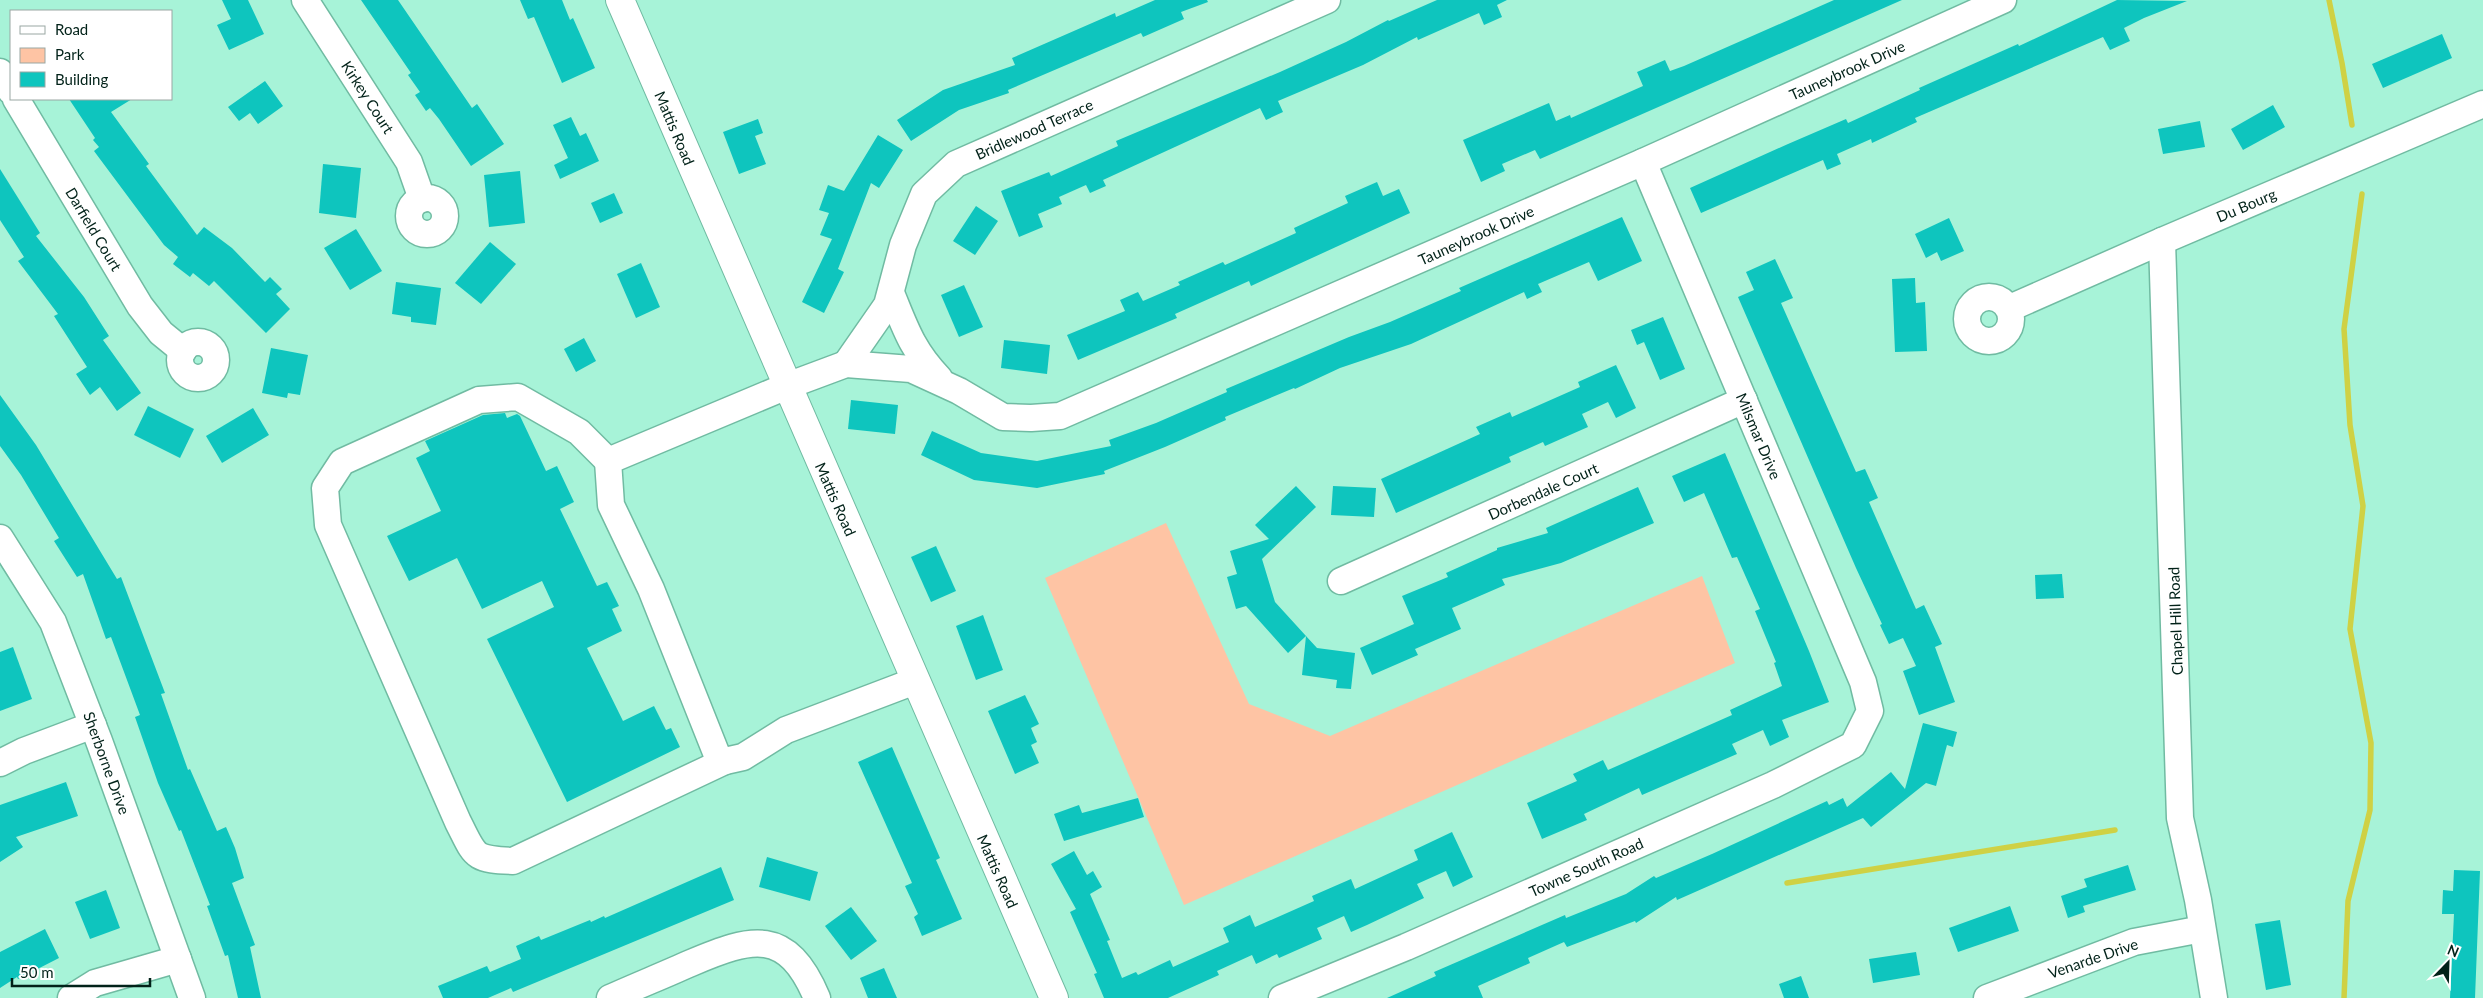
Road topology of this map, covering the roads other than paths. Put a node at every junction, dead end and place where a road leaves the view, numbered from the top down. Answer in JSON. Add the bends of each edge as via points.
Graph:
{"nodes":[{"id":1,"x":305,"y":0,"type":"edge"},
{"id":2,"x":1327,"y":0,"type":"edge"},
{"id":3,"x":2003,"y":0,"type":"edge"},
{"id":4,"x":625,"y":2,"type":"edge"},
{"id":5,"x":0,"y":72,"type":"edge"},
{"id":6,"x":10,"y":88,"type":"edge"},
{"id":7,"x":17,"y":100,"type":"edge"},
{"id":8,"x":2483,"y":104,"type":"edge"},
{"id":9,"x":1643,"y":162,"type":"junction"},
{"id":10,"x":422,"y":199,"type":"dead end"},
{"id":11,"x":2162,"y":240,"type":"junction"},
{"id":12,"x":891,"y":293,"type":"junction"},
{"id":13,"x":2010,"y":308,"type":"dead end"},
{"id":14,"x":183,"y":351,"type":"dead end"},
{"id":15,"x":846,"y":364,"type":"junction"},
{"id":16,"x":946,"y":385,"type":"junction"},
{"id":17,"x":787,"y":386,"type":"junction"},
{"id":18,"x":1744,"y":400,"type":"junction"},
{"id":19,"x":608,"y":461,"type":"junction"},
{"id":20,"x":0,"y":538,"type":"edge"},
{"id":21,"x":1341,"y":581,"type":"dead end"},
{"id":22,"x":915,"y":681,"type":"junction"},
{"id":23,"x":1870,"y":712,"type":"joint"},
{"id":24,"x":93,"y":725,"type":"junction"},
{"id":25,"x":725,"y":761,"type":"junction"},
{"id":26,"x":0,"y":763,"type":"edge"},
{"id":27,"x":2202,"y":929,"type":"junction"},
{"id":28,"x":178,"y":959,"type":"junction"},
{"id":29,"x":71,"y":998,"type":"edge"},
{"id":30,"x":192,"y":998,"type":"edge"},
{"id":31,"x":610,"y":998,"type":"edge"},
{"id":32,"x":817,"y":998,"type":"edge"},
{"id":33,"x":1054,"y":998,"type":"edge"},
{"id":34,"x":1282,"y":998,"type":"edge"},
{"id":35,"x":1988,"y":998,"type":"edge"},
{"id":36,"x":2214,"y":998,"type":"edge"}],
"edges":[{"from":1,"to":10,"type":"street","name":"Kirkey Court","via":[[409,162]]},
{"from":2,"to":12,"type":"street","name":"Bridlewood Terrace","via":[[956,164],[924,194],[903,245]]},
{"from":3,"to":9,"type":"street","name":"Tauneybrook Drive"},
{"from":4,"to":17,"type":"main road","name":"Mattis Road"},
{"from":5,"to":6,"type":"street"},
{"from":7,"to":14,"type":"street","name":"Darfield Court","via":[[140,306],[161,334]]},
{"from":8,"to":11,"type":"street","name":"Du Bourg"},
{"from":9,"to":16,"type":"street","name":"Tauneybrook Drive","via":[[1060,416],[1003,417]]},
{"from":9,"to":18,"type":"street","name":"Milsmar Drive"},
{"from":11,"to":13,"type":"street","name":"Du Bourg"},
{"from":11,"to":27,"type":"street","name":"Chapel Hill Road","via":[[2180,818]]},
{"from":12,"to":15,"type":"street","name":"Bridlewood Terrace","via":[[888,305]]},
{"from":12,"to":16,"type":"street","name":"Tauneybrook Drive","via":[[911,343],[925,364]]},
{"from":15,"to":16,"type":"street","name":"Tauneybrook Drive","via":[[911,369]]},
{"from":15,"to":17,"type":"street","name":"Tauneybrook Drive"},
{"from":17,"to":19,"type":"street","name":"Tauneybrook Drive"},
{"from":17,"to":22,"type":"main road","name":"Mattis Road"},
{"from":18,"to":21,"type":"street","name":"Dorbendale Court"},
{"from":18,"to":23,"type":"street","name":"Milsmar Drive","via":[[1863,682]]},
{"from":19,"to":25,"type":"street","via":[[612,505],[650,589],[716,755]]},
{"from":19,"to":25,"type":"street","via":[[579,432],[518,397],[478,400],[342,462],[326,488],[328,524],[458,822],[472,850],[484,859],[512,860]]},
{"from":20,"to":24,"type":"street","name":"Sherborne Drive","via":[[53,622]]},
{"from":22,"to":25,"type":"street","via":[[786,730],[743,757]]},
{"from":22,"to":33,"type":"main road","name":"Mattis Road"},
{"from":23,"to":34,"type":"street","name":"Towne South Road","via":[[1853,745],[1773,785],[1406,947]]},
{"from":24,"to":26,"type":"street"},
{"from":24,"to":28,"type":"street","name":"Sherborne Drive"},
{"from":27,"to":35,"type":"street","name":"Venarde Drive","via":[[2134,942]]},
{"from":27,"to":36,"type":"street","name":"Chapel Hill Road"},
{"from":28,"to":29,"type":"street","via":[[95,983]]},
{"from":28,"to":30,"type":"street","name":"Sherborne Drive"},
{"from":31,"to":32,"type":"street","via":[[724,949],[760,943],[784,951],[796,960],[810,980]]}]}
